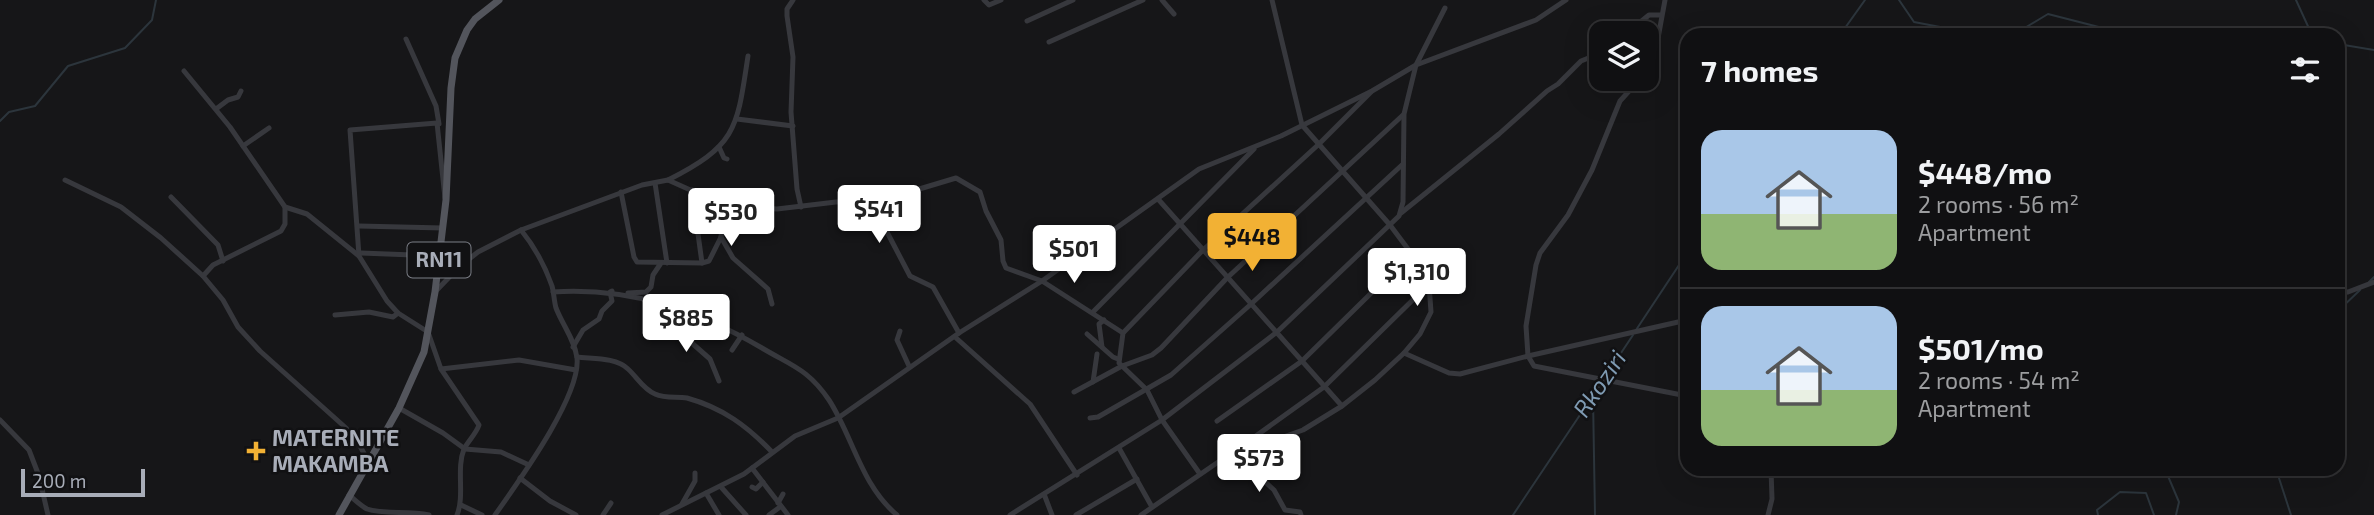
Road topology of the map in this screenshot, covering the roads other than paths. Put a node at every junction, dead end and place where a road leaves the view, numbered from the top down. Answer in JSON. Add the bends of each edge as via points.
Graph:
{"nodes":[{"id":1,"x":499,"y":0,"type":"edge"},
{"id":2,"x":793,"y":0,"type":"edge"},
{"id":3,"x":984,"y":0,"type":"edge"},
{"id":4,"x":1001,"y":0,"type":"edge"},
{"id":5,"x":1073,"y":0,"type":"edge"},
{"id":6,"x":1143,"y":0,"type":"edge"},
{"id":7,"x":1161,"y":0,"type":"edge"},
{"id":8,"x":1272,"y":0,"type":"edge"},
{"id":9,"x":1566,"y":0,"type":"edge"},
{"id":10,"x":1665,"y":0,"type":"edge"},
{"id":11,"x":1444,"y":8,"type":"dead end"},
{"id":12,"x":1174,"y":14,"type":"dead end"},
{"id":13,"x":1660,"y":15,"type":"junction"},
{"id":14,"x":1642,"y":21,"type":"edge"},
{"id":15,"x":1027,"y":22,"type":"dead end"},
{"id":16,"x":1659,"y":24,"type":"edge"},
{"id":17,"x":406,"y":40,"type":"dead end"},
{"id":18,"x":1049,"y":42,"type":"dead end"},
{"id":19,"x":748,"y":56,"type":"dead end"},
{"id":20,"x":1589,"y":58,"type":"edge"},
{"id":21,"x":1416,"y":65,"type":"junction"},
{"id":22,"x":184,"y":71,"type":"dead end"},
{"id":23,"x":241,"y":91,"type":"dead end"},
{"id":24,"x":1372,"y":91,"type":"junction"},
{"id":25,"x":1629,"y":91,"type":"edge"},
{"id":26,"x":216,"y":109,"type":"junction"},
{"id":27,"x":1404,"y":114,"type":"junction"},
{"id":28,"x":737,"y":119,"type":"junction"},
{"id":29,"x":439,"y":124,"type":"junction"},
{"id":30,"x":1302,"y":125,"type":"junction"},
{"id":31,"x":793,"y":126,"type":"junction"},
{"id":32,"x":269,"y":128,"type":"dead end"},
{"id":33,"x":1319,"y":144,"type":"junction"},
{"id":34,"x":243,"y":146,"type":"junction"},
{"id":35,"x":719,"y":147,"type":"junction"},
{"id":36,"x":1256,"y":147,"type":"junction"},
{"id":37,"x":727,"y":159,"type":"dead end"},
{"id":38,"x":1403,"y":164,"type":"junction"},
{"id":39,"x":1343,"y":171,"type":"junction"},
{"id":40,"x":65,"y":180,"type":"dead end"},
{"id":41,"x":668,"y":180,"type":"junction"},
{"id":42,"x":655,"y":183,"type":"junction"},
{"id":43,"x":692,"y":190,"type":"junction"},
{"id":44,"x":621,"y":192,"type":"junction"},
{"id":45,"x":171,"y":197,"type":"dead end"},
{"id":46,"x":1366,"y":197,"type":"junction"},
{"id":47,"x":1158,"y":199,"type":"junction"},
{"id":48,"x":446,"y":200,"type":"junction"},
{"id":49,"x":854,"y":202,"type":"junction"},
{"id":50,"x":876,"y":202,"type":"junction"},
{"id":51,"x":724,"y":205,"type":"junction"},
{"id":52,"x":285,"y":207,"type":"junction"},
{"id":53,"x":801,"y":207,"type":"junction"},
{"id":54,"x":852,"y":213,"type":"dead end"},
{"id":55,"x":1401,"y":213,"type":"junction"},
{"id":56,"x":1178,"y":223,"type":"junction"},
{"id":57,"x":1390,"y":225,"type":"junction"},
{"id":58,"x":359,"y":226,"type":"junction"},
{"id":59,"x":443,"y":228,"type":"junction"},
{"id":60,"x":521,"y":230,"type":"junction"},
{"id":61,"x":721,"y":237,"type":"junction"},
{"id":62,"x":1203,"y":250,"type":"junction"},
{"id":63,"x":360,"y":254,"type":"junction"},
{"id":64,"x":1411,"y":254,"type":"junction"},
{"id":65,"x":439,"y":256,"type":"junction"},
{"id":66,"x":223,"y":261,"type":"junction"},
{"id":67,"x":702,"y":262,"type":"junction"},
{"id":68,"x":664,"y":263,"type":"junction"},
{"id":69,"x":203,"y":276,"type":"junction"},
{"id":70,"x":1227,"y":278,"type":"junction"},
{"id":71,"x":1042,"y":281,"type":"junction"},
{"id":72,"x":2374,"y":282,"type":"edge"},
{"id":73,"x":1429,"y":284,"type":"junction"},
{"id":74,"x":435,"y":292,"type":"junction"},
{"id":75,"x":553,"y":292,"type":"junction"},
{"id":76,"x":610,"y":292,"type":"junction"},
{"id":77,"x":2345,"y":292,"type":"edge"},
{"id":78,"x":772,"y":304,"type":"dead end"},
{"id":79,"x":1250,"y":305,"type":"junction"},
{"id":80,"x":1093,"y":312,"type":"junction"},
{"id":81,"x":398,"y":313,"type":"junction"},
{"id":82,"x":688,"y":313,"type":"junction"},
{"id":83,"x":335,"y":315,"type":"dead end"},
{"id":84,"x":1104,"y":320,"type":"junction"},
{"id":85,"x":689,"y":321,"type":"junction"},
{"id":86,"x":1680,"y":322,"type":"edge"},
{"id":87,"x":701,"y":331,"type":"dead end"},
{"id":88,"x":900,"y":331,"type":"dead end"},
{"id":89,"x":428,"y":332,"type":"junction"},
{"id":90,"x":1277,"y":332,"type":"junction"},
{"id":91,"x":1123,"y":333,"type":"junction"},
{"id":92,"x":1087,"y":334,"type":"dead end"},
{"id":93,"x":742,"y":335,"type":"junction"},
{"id":94,"x":958,"y":335,"type":"junction"},
{"id":95,"x":573,"y":347,"type":"junction"},
{"id":96,"x":1102,"y":347,"type":"junction"},
{"id":97,"x":733,"y":350,"type":"dead end"},
{"id":98,"x":1404,"y":353,"type":"junction"},
{"id":99,"x":1097,"y":354,"type":"dead end"},
{"id":100,"x":1528,"y":356,"type":"junction"},
{"id":101,"x":577,"y":357,"type":"junction"},
{"id":102,"x":1118,"y":359,"type":"junction"},
{"id":103,"x":1302,"y":361,"type":"junction"},
{"id":104,"x":909,"y":366,"type":"junction"},
{"id":105,"x":1122,"y":366,"type":"junction"},
{"id":106,"x":441,"y":369,"type":"junction"},
{"id":107,"x":576,"y":370,"type":"junction"},
{"id":108,"x":719,"y":381,"type":"dead end"},
{"id":109,"x":1093,"y":382,"type":"junction"},
{"id":110,"x":1324,"y":387,"type":"junction"},
{"id":111,"x":1147,"y":390,"type":"junction"},
{"id":112,"x":1074,"y":392,"type":"dead end"},
{"id":113,"x":1680,"y":395,"type":"edge"},
{"id":114,"x":1342,"y":406,"type":"junction"},
{"id":115,"x":399,"y":408,"type":"junction"},
{"id":116,"x":838,"y":418,"type":"junction"},
{"id":117,"x":1090,"y":418,"type":"dead end"},
{"id":118,"x":0,"y":420,"type":"edge"},
{"id":119,"x":1162,"y":420,"type":"junction"},
{"id":120,"x":1217,"y":421,"type":"dead end"},
{"id":121,"x":753,"y":432,"type":"junction"},
{"id":122,"x":745,"y":434,"type":"dead end"},
{"id":123,"x":1243,"y":445,"type":"junction"},
{"id":124,"x":1119,"y":448,"type":"junction"},
{"id":125,"x":464,"y":449,"type":"junction"},
{"id":126,"x":772,"y":452,"type":"junction"},
{"id":127,"x":1232,"y":452,"type":"junction"},
{"id":128,"x":369,"y":463,"type":"junction"},
{"id":129,"x":529,"y":465,"type":"junction"},
{"id":130,"x":752,"y":468,"type":"junction"},
{"id":131,"x":695,"y":473,"type":"dead end"},
{"id":132,"x":1200,"y":474,"type":"junction"},
{"id":133,"x":1077,"y":475,"type":"junction"},
{"id":134,"x":1771,"y":476,"type":"edge"},
{"id":135,"x":520,"y":478,"type":"junction"},
{"id":136,"x":1137,"y":479,"type":"junction"},
{"id":137,"x":763,"y":482,"type":"junction"},
{"id":138,"x":752,"y":486,"type":"dead end"},
{"id":139,"x":721,"y":487,"type":"junction"},
{"id":140,"x":706,"y":494,"type":"junction"},
{"id":141,"x":783,"y":494,"type":"dead end"},
{"id":142,"x":1044,"y":494,"type":"junction"},
{"id":143,"x":349,"y":495,"type":"junction"},
{"id":144,"x":611,"y":503,"type":"dead end"},
{"id":145,"x":681,"y":504,"type":"junction"},
{"id":146,"x":461,"y":505,"type":"junction"},
{"id":147,"x":1152,"y":507,"type":"junction"},
{"id":148,"x":783,"y":510,"type":"edge"},
{"id":149,"x":895,"y":514,"type":"edge"},
{"id":150,"x":1013,"y":514,"type":"edge"},
{"id":151,"x":48,"y":515,"type":"edge"},
{"id":152,"x":339,"y":515,"type":"edge"},
{"id":153,"x":429,"y":515,"type":"edge"},
{"id":154,"x":457,"y":515,"type":"edge"},
{"id":155,"x":482,"y":515,"type":"edge"},
{"id":156,"x":495,"y":515,"type":"edge"},
{"id":157,"x":576,"y":515,"type":"edge"},
{"id":158,"x":603,"y":515,"type":"edge"},
{"id":159,"x":662,"y":515,"type":"edge"},
{"id":160,"x":719,"y":515,"type":"edge"},
{"id":161,"x":746,"y":515,"type":"edge"},
{"id":162,"x":769,"y":515,"type":"edge"},
{"id":163,"x":1052,"y":515,"type":"edge"},
{"id":164,"x":1076,"y":515,"type":"edge"},
{"id":165,"x":1141,"y":515,"type":"edge"},
{"id":166,"x":1301,"y":515,"type":"edge"},
{"id":167,"x":1768,"y":515,"type":"edge"}],
"edges":[{"from":1,"to":48,"type":"main road","number":"RN11","via":[[475,19],[455,58]]},
{"from":2,"to":31,"type":"street","via":[[787,16],[793,57]]},
{"from":3,"to":4,"type":"street","via":[[989,5]]},
{"from":5,"to":15,"type":"street"},
{"from":6,"to":18,"type":"street"},
{"from":7,"to":12,"type":"street"},
{"from":8,"to":30,"type":"street"},
{"from":9,"to":21,"type":"street","via":[[1536,20]]},
{"from":10,"to":13,"type":"street"},
{"from":11,"to":21,"type":"street"},
{"from":13,"to":14,"type":"street"},
{"from":13,"to":16,"type":"street"},
{"from":17,"to":29,"type":"street","via":[[436,106]]},
{"from":19,"to":28,"type":"street"},
{"from":20,"to":55,"type":"street"},
{"from":21,"to":24,"type":"street"},
{"from":21,"to":27,"type":"street"},
{"from":22,"to":26,"type":"street"},
{"from":23,"to":26,"type":"street"},
{"from":24,"to":30,"type":"street"},
{"from":24,"to":33,"type":"street"},
{"from":25,"to":100,"type":"street","via":[[1620,101],[1568,215],[1540,253],[1526,326]]},
{"from":26,"to":34,"type":"street"},
{"from":27,"to":38,"type":"street"},
{"from":27,"to":39,"type":"street"},
{"from":28,"to":31,"type":"street"},
{"from":28,"to":35,"type":"street"},
{"from":29,"to":48,"type":"street"},
{"from":29,"to":58,"type":"street","via":[[350,130]]},
{"from":30,"to":33,"type":"street"},
{"from":30,"to":36,"type":"street"},
{"from":31,"to":53,"type":"street"},
{"from":32,"to":34,"type":"street"},
{"from":33,"to":39,"type":"street"},
{"from":33,"to":62,"type":"street"},
{"from":34,"to":52,"type":"street"},
{"from":35,"to":37,"type":"street"},
{"from":35,"to":41,"type":"street","via":[[701,163]]},
{"from":36,"to":47,"type":"street","via":[[1199,169]]},
{"from":36,"to":56,"type":"street"},
{"from":38,"to":46,"type":"street"},
{"from":38,"to":55,"type":"street"},
{"from":39,"to":46,"type":"street"},
{"from":39,"to":70,"type":"street"},
{"from":40,"to":69,"type":"street","via":[[121,207]]},
{"from":41,"to":42,"type":"street"},
{"from":41,"to":43,"type":"street"},
{"from":42,"to":44,"type":"street"},
{"from":42,"to":68,"type":"street"},
{"from":43,"to":51,"type":"street"},
{"from":43,"to":67,"type":"street"},
{"from":44,"to":60,"type":"street"},
{"from":44,"to":68,"type":"street","via":[[635,260]]},
{"from":45,"to":66,"type":"street","via":[[218,245]]},
{"from":46,"to":57,"type":"street"},
{"from":46,"to":79,"type":"street"},
{"from":47,"to":56,"type":"street"},
{"from":47,"to":71,"type":"street"},
{"from":48,"to":59,"type":"main road","number":"RN11"},
{"from":49,"to":50,"type":"street"},
{"from":49,"to":53,"type":"street"},
{"from":49,"to":54,"type":"street"},
{"from":50,"to":71,"type":"street","via":[[956,178],[980,192],[1001,240],[1004,265]]},
{"from":50,"to":94,"type":"street","via":[[910,276],[933,287]]},
{"from":51,"to":53,"type":"street"},
{"from":51,"to":61,"type":"street"},
{"from":52,"to":63,"type":"street","via":[[307,214]]},
{"from":52,"to":66,"type":"street","via":[[281,231]]},
{"from":55,"to":57,"type":"street"},
{"from":56,"to":62,"type":"street"},
{"from":56,"to":80,"type":"street"},
{"from":57,"to":64,"type":"street"},
{"from":57,"to":90,"type":"street"},
{"from":58,"to":59,"type":"street"},
{"from":58,"to":63,"type":"street"},
{"from":59,"to":65,"type":"main road","number":"RN11"},
{"from":60,"to":74,"type":"street","via":[[468,260]]},
{"from":60,"to":75,"type":"street","via":[[536,250]]},
{"from":61,"to":67,"type":"street","via":[[709,261]]},
{"from":61,"to":78,"type":"street","via":[[733,258],[768,289]]},
{"from":62,"to":70,"type":"street"},
{"from":62,"to":91,"type":"street"},
{"from":63,"to":65,"type":"street"},
{"from":63,"to":81,"type":"street"},
{"from":64,"to":73,"type":"street"},
{"from":64,"to":103,"type":"street"},
{"from":65,"to":74,"type":"main road","number":"RN11"},
{"from":66,"to":69,"type":"street"},
{"from":67,"to":68,"type":"street"},
{"from":68,"to":76,"type":"street","via":[[646,292]]},
{"from":69,"to":128,"type":"street","via":[[238,327],[346,428]]},
{"from":70,"to":79,"type":"street"},
{"from":70,"to":105,"type":"street","via":[[1161,348]]},
{"from":71,"to":80,"type":"street"},
{"from":71,"to":94,"type":"street"},
{"from":72,"to":77,"type":"street"},
{"from":73,"to":98,"type":"street","via":[[1431,312]]},
{"from":73,"to":110,"type":"street"},
{"from":74,"to":89,"type":"main road","number":"RN11"},
{"from":75,"to":76,"type":"street"},
{"from":75,"to":95,"type":"street"},
{"from":76,"to":82,"type":"street"},
{"from":76,"to":95,"type":"street","via":[[612,301]]},
{"from":79,"to":90,"type":"street"},
{"from":79,"to":111,"type":"street","via":[[1171,375]]},
{"from":80,"to":84,"type":"street"},
{"from":81,"to":83,"type":"street","via":[[393,317],[369,312]]},
{"from":81,"to":89,"type":"street"},
{"from":82,"to":85,"type":"street"},
{"from":82,"to":93,"type":"street"},
{"from":84,"to":91,"type":"street"},
{"from":84,"to":96,"type":"street","via":[[1099,324]]},
{"from":85,"to":87,"type":"street"},
{"from":85,"to":108,"type":"street","via":[[685,337],[710,359]]},
{"from":86,"to":100,"type":"street"},
{"from":88,"to":104,"type":"street","via":[[897,340]]},
{"from":89,"to":106,"type":"street"},
{"from":89,"to":115,"type":"main road","number":"RN11"},
{"from":90,"to":103,"type":"street"},
{"from":90,"to":119,"type":"street"},
{"from":91,"to":102,"type":"street"},
{"from":92,"to":96,"type":"street"},
{"from":93,"to":97,"type":"street"},
{"from":93,"to":116,"type":"street","via":[[802,369],[830,401]]},
{"from":94,"to":104,"type":"street"},
{"from":94,"to":133,"type":"street","via":[[1030,404]]},
{"from":95,"to":101,"type":"street"},
{"from":96,"to":102,"type":"street"},
{"from":98,"to":100,"type":"street","via":[[1455,374]]},
{"from":98,"to":114,"type":"street"},
{"from":99,"to":109,"type":"street"},
{"from":100,"to":113,"type":"street","via":[[1534,366]]},
{"from":101,"to":107,"type":"street"},
{"from":101,"to":121,"type":"street","via":[[621,364],[654,394],[704,403]]},
{"from":102,"to":105,"type":"street"},
{"from":103,"to":110,"type":"street"},
{"from":103,"to":120,"type":"street"},
{"from":104,"to":116,"type":"street"},
{"from":105,"to":109,"type":"street"},
{"from":105,"to":111,"type":"street"},
{"from":106,"to":107,"type":"street","via":[[519,360]]},
{"from":106,"to":125,"type":"street","via":[[479,425]]},
{"from":107,"to":129,"type":"street","via":[[567,398]]},
{"from":109,"to":112,"type":"street"},
{"from":110,"to":114,"type":"street"},
{"from":110,"to":123,"type":"street"},
{"from":111,"to":117,"type":"street"},
{"from":111,"to":119,"type":"street"},
{"from":114,"to":123,"type":"street","via":[[1303,430]]},
{"from":115,"to":125,"type":"street"},
{"from":115,"to":128,"type":"main road","number":"RN11"},
{"from":116,"to":126,"type":"street","via":[[795,436]]},
{"from":116,"to":149,"type":"street","via":[[873,486]]},
{"from":118,"to":151,"type":"street","via":[[29,450]]},
{"from":119,"to":124,"type":"street"},
{"from":119,"to":132,"type":"street"},
{"from":121,"to":122,"type":"street"},
{"from":121,"to":126,"type":"street"},
{"from":123,"to":127,"type":"street"},
{"from":124,"to":133,"type":"street"},
{"from":124,"to":136,"type":"street"},
{"from":125,"to":129,"type":"street","via":[[501,452]]},
{"from":125,"to":146,"type":"street"},
{"from":126,"to":130,"type":"street"},
{"from":127,"to":132,"type":"street"},
{"from":127,"to":166,"type":"street","via":[[1273,490],[1285,510]]},
{"from":128,"to":143,"type":"main road","number":"RN11"},
{"from":129,"to":135,"type":"street"},
{"from":130,"to":137,"type":"street"},
{"from":130,"to":139,"type":"street"},
{"from":131,"to":145,"type":"street"},
{"from":132,"to":147,"type":"street"},
{"from":133,"to":142,"type":"street"},
{"from":134,"to":167,"type":"street"},
{"from":135,"to":156,"type":"street"},
{"from":135,"to":157,"type":"street"},
{"from":136,"to":147,"type":"street"},
{"from":136,"to":164,"type":"street"},
{"from":137,"to":138,"type":"street","via":[[756,489]]},
{"from":137,"to":148,"type":"street"},
{"from":139,"to":140,"type":"street"},
{"from":139,"to":161,"type":"street"},
{"from":140,"to":145,"type":"street"},
{"from":140,"to":160,"type":"street"},
{"from":141,"to":148,"type":"street"},
{"from":142,"to":150,"type":"street"},
{"from":142,"to":163,"type":"street"},
{"from":143,"to":152,"type":"main road","number":"RN11"},
{"from":143,"to":153,"type":"street","via":[[376,513]]},
{"from":144,"to":158,"type":"street"},
{"from":145,"to":159,"type":"street"},
{"from":146,"to":154,"type":"street"},
{"from":146,"to":155,"type":"street"},
{"from":147,"to":165,"type":"street"},
{"from":148,"to":162,"type":"street"}]}
